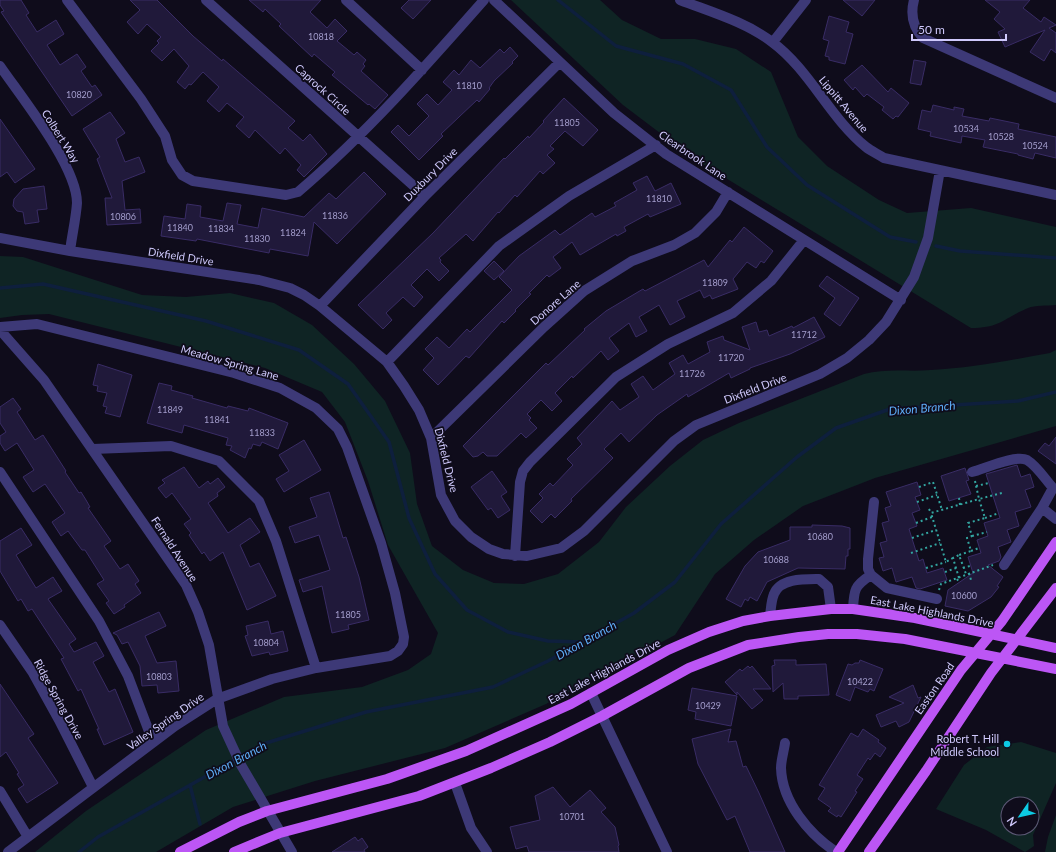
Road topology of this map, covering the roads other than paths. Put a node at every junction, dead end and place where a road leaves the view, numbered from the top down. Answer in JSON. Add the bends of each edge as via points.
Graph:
{"nodes":[{"id":1,"x":67,"y":0,"type":"edge"},
{"id":2,"x":206,"y":0,"type":"edge"},
{"id":3,"x":346,"y":0,"type":"edge"},
{"id":4,"x":484,"y":0,"type":"edge"},
{"id":5,"x":494,"y":0,"type":"edge"},
{"id":6,"x":680,"y":0,"type":"edge"},
{"id":7,"x":806,"y":0,"type":"edge"},
{"id":8,"x":914,"y":0,"type":"edge"},
{"id":9,"x":692,"y":2,"type":"edge"},
{"id":10,"x":773,"y":42,"type":"junction"},
{"id":11,"x":560,"y":62,"type":"junction"},
{"id":12,"x":0,"y":66,"type":"edge"},
{"id":13,"x":422,"y":70,"type":"junction"},
{"id":14,"x":1056,"y":98,"type":"edge"},
{"id":15,"x":359,"y":137,"type":"junction"},
{"id":16,"x":656,"y":146,"type":"junction"},
{"id":17,"x":940,"y":170,"type":"junction"},
{"id":18,"x":728,"y":192,"type":"junction"},
{"id":19,"x":1056,"y":195,"type":"edge"},
{"id":20,"x":425,"y":196,"type":"junction"},
{"id":21,"x":1,"y":236,"type":"edge"},
{"id":22,"x":804,"y":240,"type":"junction"},
{"id":23,"x":70,"y":251,"type":"junction"},
{"id":24,"x":900,"y":300,"type":"junction"},
{"id":25,"x":320,"y":306,"type":"junction"},
{"id":26,"x":0,"y":327,"type":"edge"},
{"id":27,"x":0,"y":330,"type":"edge"},
{"id":28,"x":387,"y":362,"type":"junction"},
{"id":29,"x":431,"y":438,"type":"junction"},
{"id":30,"x":93,"y":448,"type":"junction"},
{"id":31,"x":0,"y":472,"type":"edge"},
{"id":32,"x":972,"y":472,"type":"road end"},
{"id":33,"x":1054,"y":488,"type":"edge"},
{"id":34,"x":874,"y":502,"type":"dead end"},
{"id":35,"x":1042,"y":508,"type":"junction"},
{"id":36,"x":1056,"y":519,"type":"edge"},
{"id":37,"x":1056,"y":542,"type":"edge"},
{"id":38,"x":516,"y":556,"type":"junction"},
{"id":39,"x":1004,"y":565,"type":"road end"},
{"id":40,"x":870,"y":576,"type":"junction"},
{"id":41,"x":1056,"y":588,"type":"edge"},
{"id":42,"x":937,"y":599,"type":"road end"},
{"id":43,"x":831,"y":609,"type":"junction"},
{"id":44,"x":853,"y":609,"type":"junction"},
{"id":45,"x":770,"y":616,"type":"junction"},
{"id":46,"x":0,"y":625,"type":"edge"},
{"id":47,"x":990,"y":634,"type":"junction"},
{"id":48,"x":1018,"y":640,"type":"junction"},
{"id":49,"x":403,"y":644,"type":"joint"},
{"id":50,"x":1056,"y":648,"type":"edge"},
{"id":51,"x":976,"y":652,"type":"junction"},
{"id":52,"x":1003,"y":658,"type":"junction"},
{"id":53,"x":316,"y":668,"type":"junction"},
{"id":54,"x":1056,"y":669,"type":"edge"},
{"id":55,"x":591,"y":693,"type":"junction"},
{"id":56,"x":218,"y":699,"type":"junction"},
{"id":57,"x":602,"y":716,"type":"junction"},
{"id":58,"x":153,"y":742,"type":"junction"},
{"id":59,"x":785,"y":743,"type":"dead end"},
{"id":60,"x":455,"y":783,"type":"junction"},
{"id":61,"x":93,"y":787,"type":"junction"},
{"id":62,"x":0,"y":791,"type":"edge"},
{"id":63,"x":267,"y":811,"type":"junction"},
{"id":64,"x":280,"y":833,"type":"junction"},
{"id":65,"x":28,"y":837,"type":"junction"},
{"id":66,"x":8,"y":852,"type":"edge"},
{"id":67,"x":180,"y":852,"type":"edge"},
{"id":68,"x":234,"y":852,"type":"edge"},
{"id":69,"x":292,"y":852,"type":"edge"},
{"id":70,"x":487,"y":852,"type":"edge"},
{"id":71,"x":667,"y":852,"type":"edge"},
{"id":72,"x":837,"y":852,"type":"edge"},
{"id":73,"x":869,"y":852,"type":"edge"}],
"edges":[{"from":1,"to":15,"type":"street","via":[[157,123],[165,136],[172,160],[182,175],[193,181],[286,195],[298,192]]},
{"from":2,"to":15,"type":"street","name":"Caprock Circle"},
{"from":3,"to":13,"type":"street"},
{"from":4,"to":13,"type":"street"},
{"from":5,"to":11,"type":"street","name":"Clearbrook Lane"},
{"from":6,"to":9,"type":"street","name":"Lippitt Avenue"},
{"from":7,"to":10,"type":"street"},
{"from":8,"to":14,"type":"street","via":[[912,18],[915,29],[923,38]]},
{"from":9,"to":10,"type":"street","name":"Lippitt Avenue","via":[[753,29]]},
{"from":10,"to":17,"type":"street","name":"Lippitt Avenue","via":[[801,70],[844,126],[866,148],[884,158]]},
{"from":11,"to":16,"type":"street","name":"Clearbrook Lane","via":[[614,113]]},
{"from":11,"to":20,"type":"street","name":"Duxbury Drive"},
{"from":12,"to":23,"type":"street","name":"Colbert Way","via":[[58,150],[73,181],[76,202]]},
{"from":13,"to":15,"type":"street"},
{"from":15,"to":20,"type":"street","name":"Caprock Circle"},
{"from":16,"to":18,"type":"street","name":"Clearbrook Lane"},
{"from":16,"to":28,"type":"street","via":[[569,196],[499,246]]},
{"from":17,"to":19,"type":"street","name":"Lippitt Avenue"},
{"from":17,"to":24,"type":"street","name":"Dixfield Drive","via":[[928,238],[914,277]]},
{"from":18,"to":22,"type":"street","name":"Clearbrook Lane"},
{"from":18,"to":29,"type":"street","name":"Donore Lane","via":[[716,212],[695,233],[632,261],[584,291]]},
{"from":20,"to":25,"type":"street","name":"Duxbury Drive"},
{"from":21,"to":23,"type":"street","name":"Dixfield Drive"},
{"from":22,"to":24,"type":"street","name":"Clearbrook Lane"},
{"from":22,"to":38,"type":"street","via":[[771,281],[733,313],[668,344],[616,377],[530,462],[523,471],[520,482]]},
{"from":23,"to":25,"type":"street","name":"Dixfield Drive","via":[[259,280],[290,288]]},
{"from":24,"to":38,"type":"street","name":"Dixfield Drive","via":[[882,326],[847,358],[807,380],[696,426],[674,441],[584,532],[562,548]]},
{"from":25,"to":28,"type":"street","name":"Dixfield Drive"},
{"from":26,"to":49,"type":"street","name":"Meadow Spring Lane","via":[[38,324],[234,373],[280,388],[316,408],[338,429],[347,447],[381,543],[396,600],[404,637]]},
{"from":27,"to":30,"type":"street","name":"Fernald Avenue","via":[[44,380]]},
{"from":28,"to":29,"type":"street","name":"Dixfield Drive","via":[[419,410]]},
{"from":29,"to":38,"type":"street","name":"Dixfield Drive","via":[[441,494],[455,521],[471,537],[489,549]]},
{"from":30,"to":53,"type":"street","via":[[171,446],[219,461],[259,501],[276,541]]},
{"from":30,"to":56,"type":"street","name":"Fernald Avenue","via":[[186,585],[209,645]]},
{"from":31,"to":58,"type":"street","via":[[100,621],[128,676]]},
{"from":32,"to":33,"type":"street","via":[[1017,458],[1033,465]]},
{"from":33,"to":35,"type":"street"},
{"from":34,"to":40,"type":"street","via":[[868,559]]},
{"from":35,"to":36,"type":"street"},
{"from":35,"to":39,"type":"street"},
{"from":37,"to":47,"type":"main road","name":"Easton Road"},
{"from":40,"to":42,"type":"street","via":[[887,588]]},
{"from":40,"to":44,"type":"street","via":[[856,586]]},
{"from":41,"to":48,"type":"main road"},
{"from":43,"to":44,"type":"main road","name":"East Lake Highlands Drive"},
{"from":43,"to":45,"type":"main road","name":"East Lake Highlands Drive"},
{"from":43,"to":45,"type":"street","via":[[828,587],[819,579],[799,579],[783,584],[774,593]]},
{"from":44,"to":47,"type":"main road","name":"East Lake Highlands Drive","via":[[914,618]]},
{"from":45,"to":55,"type":"main road","name":"East Lake Highlands Drive","via":[[743,621],[675,647]]},
{"from":46,"to":61,"type":"street","name":"Ridge Spring Drive","via":[[33,673]]},
{"from":47,"to":48,"type":"main road","name":"East Lake Highlands Drive"},
{"from":47,"to":51,"type":"main road","name":"Easton Road"},
{"from":48,"to":50,"type":"main road","name":"East Lake Highlands Drive"},
{"from":48,"to":52,"type":"main road"},
{"from":49,"to":53,"type":"street","name":"Valley Spring Drive","via":[[390,656]]},
{"from":51,"to":52,"type":"main road"},
{"from":51,"to":57,"type":"main road","via":[[876,636],[828,634],[748,645],[661,682]]},
{"from":51,"to":72,"type":"main road","name":"Easton Road","via":[[918,731]]},
{"from":52,"to":54,"type":"main road"},
{"from":52,"to":73,"type":"main road"},
{"from":53,"to":56,"type":"street","name":"Valley Spring Drive","via":[[272,679]]},
{"from":55,"to":57,"type":"street"},
{"from":55,"to":63,"type":"main road","name":"East Lake Highlands Drive","via":[[515,731],[428,765],[387,779]]},
{"from":56,"to":58,"type":"street","name":"Valley Spring Drive"},
{"from":56,"to":63,"type":"street","name":"Fernald Avenue","via":[[223,726]]},
{"from":57,"to":60,"type":"main road","via":[[550,742]]},
{"from":57,"to":71,"type":"street"},
{"from":58,"to":61,"type":"street","name":"Valley Spring Drive"},
{"from":59,"to":72,"type":"street","via":[[781,768],[786,794],[804,824],[824,844]]},
{"from":60,"to":64,"type":"main road","via":[[419,796]]},
{"from":60,"to":70,"type":"street","via":[[470,828]]},
{"from":61,"to":65,"type":"street","name":"Valley Spring Drive"},
{"from":62,"to":65,"type":"street"},
{"from":63,"to":64,"type":"street","name":"Fernald Avenue"},
{"from":63,"to":67,"type":"main road","name":"East Lake Highlands Drive"},
{"from":64,"to":68,"type":"main road"},
{"from":64,"to":69,"type":"street","name":"Fernald Avenue"},
{"from":65,"to":66,"type":"street","name":"Valley Spring Drive"}]}
